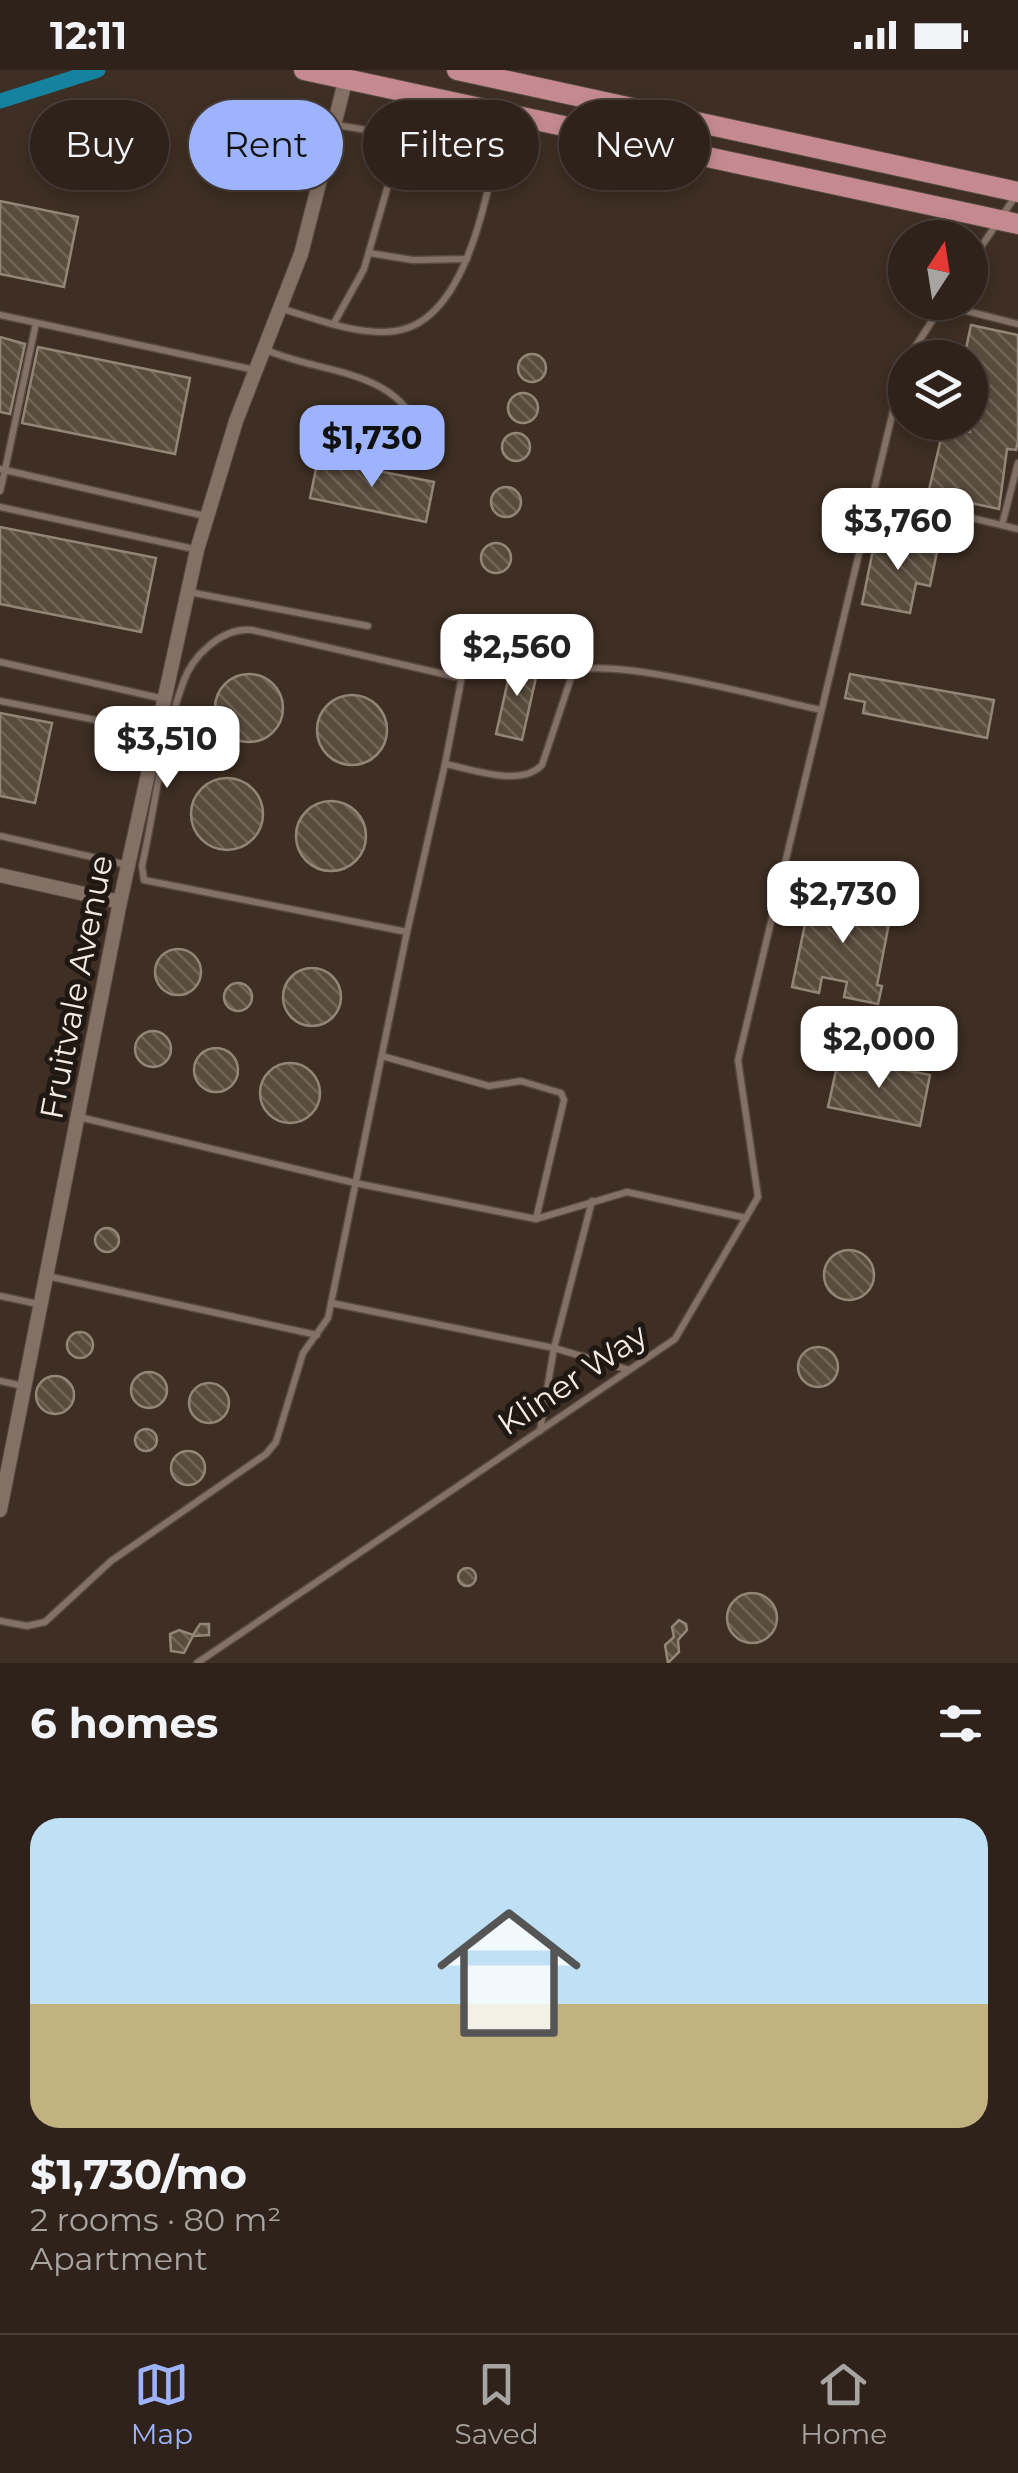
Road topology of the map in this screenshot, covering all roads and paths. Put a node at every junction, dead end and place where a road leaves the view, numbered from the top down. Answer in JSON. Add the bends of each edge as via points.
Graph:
{"nodes":[{"id":1,"x":304,"y":70,"type":"edge"},
{"id":2,"x":457,"y":70,"type":"edge"},
{"id":3,"x":346,"y":78,"type":"junction"},
{"id":4,"x":404,"y":90,"type":"junction"},
{"id":5,"x":341,"y":100,"type":"edge"},
{"id":6,"x":403,"y":100,"type":"edge"},
{"id":7,"x":449,"y":100,"type":"edge"},
{"id":8,"x":539,"y":120,"type":"edge"},
{"id":9,"x":317,"y":190,"type":"edge"},
{"id":10,"x":387,"y":190,"type":"edge"},
{"id":11,"x":486,"y":190,"type":"edge"},
{"id":12,"x":1018,"y":193,"type":"edge"},
{"id":13,"x":1008,"y":222,"type":"edge"},
{"id":14,"x":988,"y":244,"type":"edge"},
{"id":15,"x":369,"y":252,"type":"junction"},
{"id":16,"x":468,"y":258,"type":"junction"},
{"id":17,"x":282,"y":309,"type":"junction"},
{"id":18,"x":0,"y":316,"type":"edge"},
{"id":19,"x":988,"y":316,"type":"edge"},
{"id":20,"x":36,"y":323,"type":"junction"},
{"id":21,"x":334,"y":323,"type":"junction"},
{"id":22,"x":1018,"y":324,"type":"edge"},
{"id":23,"x":265,"y":349,"type":"junction"},
{"id":24,"x":256,"y":370,"type":"junction"},
{"id":25,"x":418,"y":426,"type":"dead end"},
{"id":26,"x":888,"y":431,"type":"edge"},
{"id":27,"x":1018,"y":463,"type":"edge"},
{"id":28,"x":2,"y":470,"type":"edge"},
{"id":29,"x":0,"y":492,"type":"edge"},
{"id":30,"x":872,"y":494,"type":"junction"},
{"id":31,"x":0,"y":507,"type":"edge"},
{"id":32,"x":206,"y":516,"type":"junction"},
{"id":33,"x":1002,"y":525,"type":"junction"},
{"id":34,"x":1018,"y":529,"type":"edge"},
{"id":35,"x":197,"y":550,"type":"junction"},
{"id":36,"x":188,"y":592,"type":"junction"},
{"id":37,"x":368,"y":626,"type":"dead end"},
{"id":38,"x":470,"y":635,"type":"dead end"},
{"id":39,"x":0,"y":662,"type":"edge"},
{"id":40,"x":461,"y":678,"type":"junction"},
{"id":41,"x":164,"y":700,"type":"junction"},
{"id":42,"x":0,"y":701,"type":"edge"},
{"id":43,"x":821,"y":710,"type":"junction"},
{"id":44,"x":157,"y":732,"type":"junction"},
{"id":45,"x":445,"y":764,"type":"junction"},
{"id":46,"x":0,"y":836,"type":"edge"},
{"id":47,"x":128,"y":865,"type":"junction"},
{"id":48,"x":0,"y":875,"type":"edge"},
{"id":49,"x":120,"y":902,"type":"junction"},
{"id":50,"x":407,"y":932,"type":"junction"},
{"id":51,"x":382,"y":1056,"type":"junction"},
{"id":52,"x":78,"y":1116,"type":"junction"},
{"id":53,"x":355,"y":1183,"type":"junction"},
{"id":54,"x":592,"y":1201,"type":"junction"},
{"id":55,"x":746,"y":1218,"type":"junction"},
{"id":56,"x":536,"y":1219,"type":"junction"},
{"id":57,"x":46,"y":1276,"type":"junction"},
{"id":58,"x":0,"y":1296,"type":"edge"},
{"id":59,"x":330,"y":1303,"type":"junction"},
{"id":60,"x":40,"y":1304,"type":"junction"},
{"id":61,"x":316,"y":1335,"type":"junction"},
{"id":62,"x":554,"y":1348,"type":"junction"},
{"id":63,"x":630,"y":1370,"type":"junction"},
{"id":64,"x":0,"y":1381,"type":"edge"},
{"id":65,"x":24,"y":1386,"type":"junction"},
{"id":66,"x":540,"y":1431,"type":"junction"},
{"id":67,"x":0,"y":1510,"type":"edge"},
{"id":68,"x":0,"y":1621,"type":"edge"},
{"id":69,"x":196,"y":1663,"type":"edge"}],
"edges":[{"from":1,"to":3,"type":"main road"},
{"from":2,"to":12,"type":"main road"},
{"from":3,"to":4,"type":"main road"},
{"from":3,"to":5,"type":"street","name":"Fruitvale Avenue"},
{"from":4,"to":6,"type":"lane"},
{"from":4,"to":7,"type":"main road"},
{"from":8,"to":13,"type":"main road"},
{"from":9,"to":17,"type":"street","name":"Fruitvale Avenue"},
{"from":10,"to":15,"type":"lane"},
{"from":11,"to":16,"type":"lane"},
{"from":12,"to":13,"type":"lane"},
{"from":13,"to":14,"type":"lane"},
{"from":15,"to":16,"type":"lane","via":[[413,260]]},
{"from":15,"to":21,"type":"lane"},
{"from":16,"to":21,"type":"lane","via":[[436,311],[416,326],[393,332]]},
{"from":17,"to":21,"type":"lane"},
{"from":17,"to":23,"type":"street","name":"Fruitvale Avenue"},
{"from":18,"to":20,"type":"lane"},
{"from":19,"to":22,"type":"lane"},
{"from":20,"to":24,"type":"lane"},
{"from":20,"to":28,"type":"lane"},
{"from":23,"to":24,"type":"street","name":"Fruitvale Avenue"},
{"from":23,"to":25,"type":"lane","via":[[382,384]]},
{"from":24,"to":32,"type":"street","name":"Fruitvale Avenue"},
{"from":26,"to":30,"type":"lane","name":"Kliner Way"},
{"from":27,"to":33,"type":"lane"},
{"from":28,"to":29,"type":"lane"},
{"from":28,"to":32,"type":"lane"},
{"from":30,"to":33,"type":"lane"},
{"from":30,"to":43,"type":"lane","name":"Kliner Way"},
{"from":31,"to":35,"type":"lane"},
{"from":32,"to":35,"type":"street","name":"Fruitvale Avenue"},
{"from":33,"to":34,"type":"lane"},
{"from":35,"to":36,"type":"street","name":"Fruitvale Avenue"},
{"from":36,"to":37,"type":"lane"},
{"from":36,"to":41,"type":"street","name":"Fruitvale Avenue"},
{"from":38,"to":40,"type":"lane"},
{"from":39,"to":41,"type":"lane"},
{"from":40,"to":45,"type":"lane"},
{"from":40,"to":50,"type":"lane","via":[[252,630],[229,632],[183,681],[142,866],[144,880]]},
{"from":41,"to":44,"type":"street","name":"Fruitvale Avenue"},
{"from":42,"to":44,"type":"lane"},
{"from":43,"to":45,"type":"lane","via":[[586,666],[573,672],[534,773],[520,777]]},
{"from":43,"to":55,"type":"lane","name":"Kliner Way","via":[[738,1060],[758,1197]]},
{"from":44,"to":47,"type":"street","name":"Fruitvale Avenue"},
{"from":45,"to":50,"type":"lane"},
{"from":46,"to":47,"type":"lane"},
{"from":47,"to":49,"type":"street","name":"Fruitvale Avenue"},
{"from":48,"to":49,"type":"street"},
{"from":49,"to":52,"type":"street","name":"Fruitvale Avenue"},
{"from":50,"to":51,"type":"lane"},
{"from":51,"to":53,"type":"lane"},
{"from":51,"to":56,"type":"lane","via":[[490,1086],[520,1080],[561,1092]]},
{"from":52,"to":53,"type":"lane"},
{"from":52,"to":57,"type":"street","name":"Fruitvale Avenue"},
{"from":53,"to":56,"type":"lane"},
{"from":53,"to":59,"type":"lane"},
{"from":54,"to":55,"type":"lane","via":[[626,1192]]},
{"from":54,"to":56,"type":"lane"},
{"from":54,"to":62,"type":"lane"},
{"from":55,"to":63,"type":"lane","name":"Kliner Way","via":[[676,1339]]},
{"from":57,"to":60,"type":"street","name":"Fruitvale Avenue"},
{"from":57,"to":61,"type":"lane"},
{"from":58,"to":60,"type":"lane"},
{"from":59,"to":61,"type":"lane"},
{"from":59,"to":62,"type":"lane"},
{"from":60,"to":65,"type":"street","name":"Fruitvale Avenue"},
{"from":61,"to":68,"type":"lane","via":[[266,1454],[111,1562],[45,1622]]},
{"from":62,"to":63,"type":"lane"},
{"from":62,"to":66,"type":"lane"},
{"from":63,"to":66,"type":"lane","name":"Kliner Way"},
{"from":64,"to":65,"type":"lane"},
{"from":65,"to":67,"type":"street","name":"Fruitvale Avenue"},
{"from":66,"to":69,"type":"lane","name":"Kliner Way"}]}
